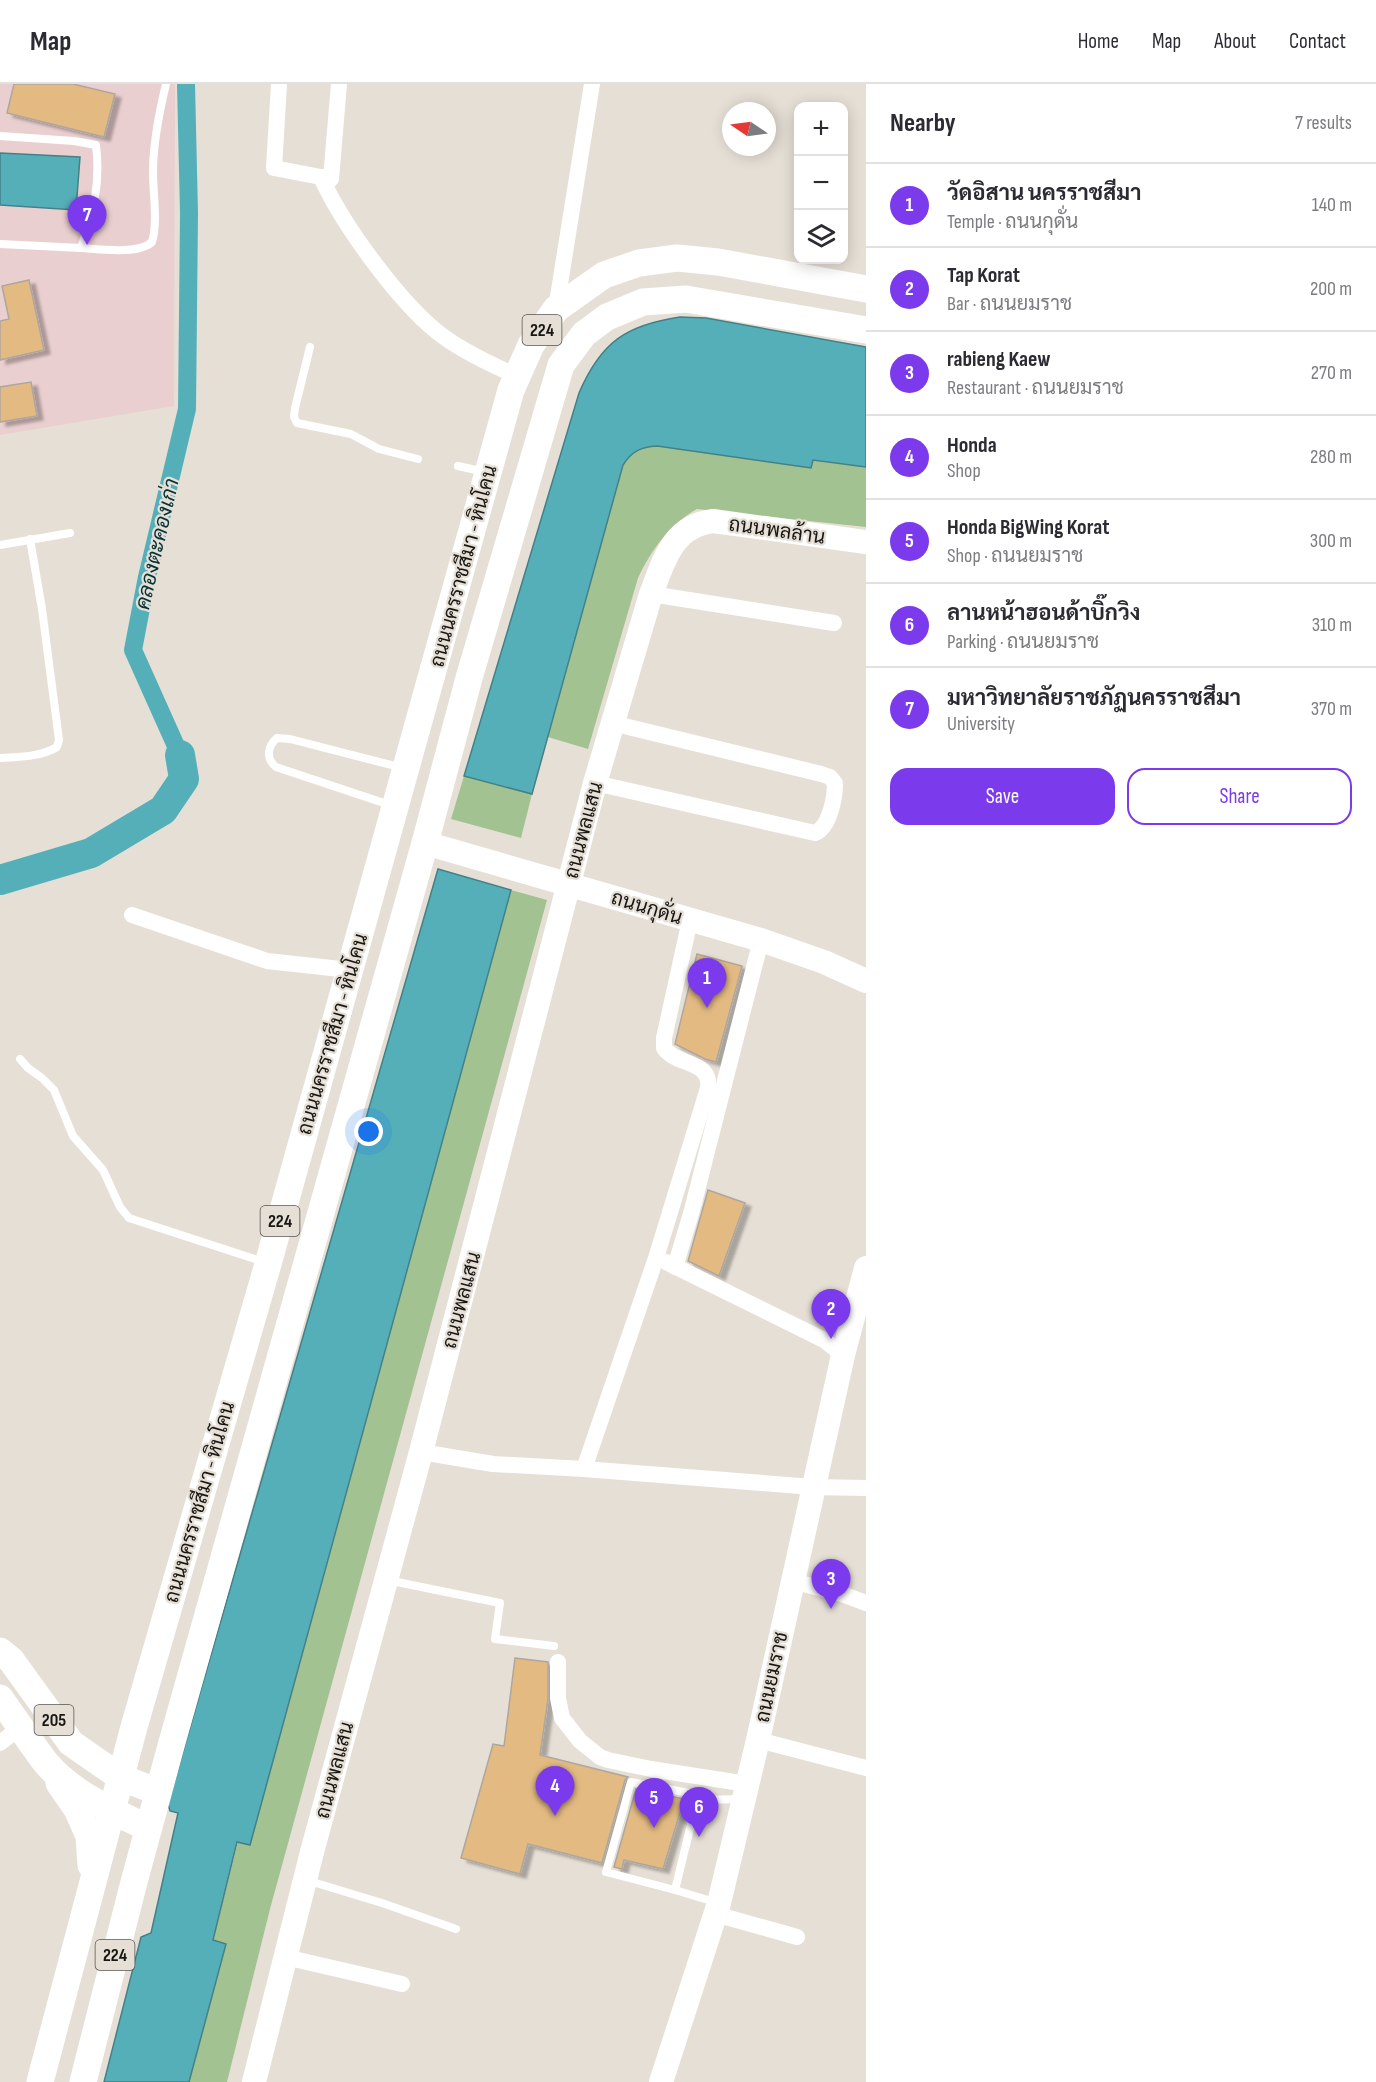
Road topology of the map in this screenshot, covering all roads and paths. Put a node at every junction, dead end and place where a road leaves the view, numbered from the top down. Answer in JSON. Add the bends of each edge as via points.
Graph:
{"nodes":[{"id":1,"x":166,"y":84,"type":"edge"},
{"id":2,"x":279,"y":84,"type":"edge"},
{"id":3,"x":339,"y":84,"type":"edge"},
{"id":4,"x":592,"y":84,"type":"edge"},
{"id":5,"x":0,"y":136,"type":"edge"},
{"id":6,"x":321,"y":177,"type":"junction"},
{"id":7,"x":0,"y":244,"type":"edge"},
{"id":8,"x":81,"y":248,"type":"junction"},
{"id":9,"x":866,"y":289,"type":"edge"},
{"id":10,"x":556,"y":309,"type":"junction"},
{"id":11,"x":866,"y":330,"type":"edge"},
{"id":12,"x":310,"y":347,"type":"dead end"},
{"id":13,"x":517,"y":376,"type":"junction"},
{"id":14,"x":418,"y":459,"type":"dead end"},
{"id":15,"x":458,"y":466,"type":"dead end"},
{"id":16,"x":488,"y":472,"type":"junction"},
{"id":17,"x":689,"y":528,"type":"joint"},
{"id":18,"x":70,"y":533,"type":"dead end"},
{"id":19,"x":30,"y":539,"type":"junction"},
{"id":20,"x":866,"y":542,"type":"edge"},
{"id":21,"x":0,"y":544,"type":"edge"},
{"id":22,"x":651,"y":594,"type":"junction"},
{"id":23,"x":834,"y":623,"type":"dead end"},
{"id":24,"x":612,"y":723,"type":"junction"},
{"id":25,"x":0,"y":758,"type":"edge"},
{"id":26,"x":407,"y":769,"type":"junction"},
{"id":27,"x":595,"y":783,"type":"junction"},
{"id":28,"x":396,"y":807,"type":"junction"},
{"id":29,"x":389,"y":833,"type":"junction"},
{"id":30,"x":425,"y":843,"type":"junction"},
{"id":31,"x":569,"y":884,"type":"junction"},
{"id":32,"x":132,"y":915,"type":"dead end"},
{"id":33,"x":690,"y":920,"type":"junction"},
{"id":34,"x":761,"y":940,"type":"junction"},
{"id":35,"x":350,"y":970,"type":"junction"},
{"id":36,"x":866,"y":981,"type":"edge"},
{"id":37,"x":20,"y":1059,"type":"dead end"},
{"id":38,"x":657,"y":1258,"type":"junction"},
{"id":39,"x":268,"y":1264,"type":"junction"},
{"id":40,"x":675,"y":1267,"type":"junction"},
{"id":41,"x":866,"y":1268,"type":"edge"},
{"id":42,"x":843,"y":1354,"type":"junction"},
{"id":43,"x":421,"y":1452,"type":"junction"},
{"id":44,"x":584,"y":1469,"type":"junction"},
{"id":45,"x":813,"y":1487,"type":"junction"},
{"id":46,"x":866,"y":1488,"type":"edge"},
{"id":47,"x":385,"y":1580,"type":"junction"},
{"id":48,"x":792,"y":1581,"type":"junction"},
{"id":49,"x":866,"y":1603,"type":"edge"},
{"id":50,"x":0,"y":1651,"type":"edge"},
{"id":51,"x":556,"y":1654,"type":"joint"},
{"id":52,"x":0,"y":1698,"type":"edge"},
{"id":53,"x":134,"y":1727,"type":"junction"},
{"id":54,"x":10,"y":1735,"type":"edge"},
{"id":55,"x":758,"y":1740,"type":"junction"},
{"id":56,"x":71,"y":1743,"type":"junction"},
{"id":57,"x":47,"y":1764,"type":"junction"},
{"id":58,"x":866,"y":1768,"type":"edge"},
{"id":59,"x":120,"y":1777,"type":"junction"},
{"id":60,"x":746,"y":1791,"type":"junction"},
{"id":61,"x":158,"y":1792,"type":"junction"},
{"id":62,"x":698,"y":1800,"type":"junction"},
{"id":63,"x":111,"y":1810,"type":"junction"},
{"id":64,"x":148,"y":1828,"type":"junction"},
{"id":65,"x":306,"y":1880,"type":"junction"},
{"id":66,"x":92,"y":1885,"type":"junction"},
{"id":67,"x":675,"y":1890,"type":"junction"},
{"id":68,"x":717,"y":1908,"type":"junction"},
{"id":69,"x":456,"y":1929,"type":"dead end"},
{"id":70,"x":797,"y":1937,"type":"dead end"},
{"id":71,"x":285,"y":1957,"type":"junction"},
{"id":72,"x":402,"y":1984,"type":"dead end"},
{"id":73,"x":40,"y":2082,"type":"edge"},
{"id":74,"x":83,"y":2082,"type":"edge"},
{"id":75,"x":254,"y":2082,"type":"edge"},
{"id":76,"x":661,"y":2082,"type":"edge"}],
"edges":[{"from":1,"to":8,"type":"lane","via":[[155,140],[152,242],[142,248]]},
{"from":2,"to":6,"type":"street","via":[[274,168]]},
{"from":3,"to":6,"type":"street","via":[[331,179]]},
{"from":4,"to":10,"type":"street"},
{"from":5,"to":8,"type":"lane","via":[[96,145],[98,181]]},
{"from":6,"to":13,"type":"street","via":[[370,255],[424,320],[456,346]]},
{"from":7,"to":8,"type":"lane"},
{"from":9,"to":10,"type":"main road","name":"ถนนนครราชสีมา - หินโคน","number":"224","via":[[677,258],[639,263],[604,275]]},
{"from":10,"to":13,"type":"main road","name":"ถนนนครราชสีมา - หินโคน","number":"224","via":[[531,345]]},
{"from":11,"to":30,"type":"main road","name":"ถนนนครราชสีมา - หินโคน","number":"224","via":[[686,299],[643,302],[607,317],[584,334],[561,365]]},
{"from":12,"to":14,"type":"lane","via":[[295,408],[297,423],[351,434],[379,448]]},
{"from":13,"to":16,"type":"main road","name":"ถนนนครราชสีมา - หินโคน","number":"224"},
{"from":15,"to":16,"type":"lane"},
{"from":16,"to":26,"type":"main road","name":"ถนนนครราชสีมา - หินโคน","number":"224"},
{"from":17,"to":20,"type":"street","name":"ถนนพลล้าน","via":[[713,521]]},
{"from":17,"to":22,"type":"street","name":"ถนนพลแสน","via":[[669,550]]},
{"from":18,"to":19,"type":"lane"},
{"from":19,"to":21,"type":"lane"},
{"from":19,"to":25,"type":"lane","via":[[59,740],[52,750]]},
{"from":22,"to":23,"type":"street"},
{"from":22,"to":24,"type":"street","name":"ถนนพลแสน"},
{"from":24,"to":27,"type":"street","name":"ถนนพลแสน"},
{"from":24,"to":27,"type":"street","via":[[830,777],[835,783],[831,807],[824,826],[815,832]]},
{"from":26,"to":28,"type":"main road","name":"ถนนนครราชสีมา - หินโคน","number":"224"},
{"from":26,"to":28,"type":"lane","via":[[290,739],[277,738],[270,749],[269,758],[276,766]]},
{"from":27,"to":31,"type":"street","name":"ถนนพลแสน"},
{"from":28,"to":29,"type":"main road","name":"ถนนนครราชสีมา - หินโคน","number":"224"},
{"from":29,"to":30,"type":"main road"},
{"from":29,"to":35,"type":"main road","name":"ถนนนครราชสีมา - หินโคน","number":"224"},
{"from":30,"to":31,"type":"street","name":"ถนนกุดั่น"},
{"from":30,"to":61,"type":"main road","name":"ถนนนครราชสีมา - หินโคน","number":"224"},
{"from":31,"to":33,"type":"street","name":"ถนนกุดั่น"},
{"from":31,"to":43,"type":"street","name":"ถนนพลแสน"},
{"from":32,"to":35,"type":"street","via":[[267,961]]},
{"from":33,"to":34,"type":"street","name":"ถนนกุดั่น"},
{"from":33,"to":38,"type":"street","via":[[663,1042],[667,1052],[703,1069],[709,1084]]},
{"from":34,"to":36,"type":"street","name":"ถนนกุดั่น"},
{"from":34,"to":40,"type":"street"},
{"from":35,"to":39,"type":"main road","name":"ถนนนครราชสีมา - หินโคน","number":"224"},
{"from":37,"to":39,"type":"lane","via":[[54,1090],[73,1136],[99,1164],[129,1218]]},
{"from":38,"to":40,"type":"street"},
{"from":38,"to":44,"type":"street"},
{"from":39,"to":53,"type":"main road","name":"ถนนนครราชสีมา - หินโคน","number":"224"},
{"from":40,"to":42,"type":"street","via":[[824,1340]]},
{"from":41,"to":42,"type":"street","name":"ถนนยมราช"},
{"from":42,"to":45,"type":"street","name":"ถนนยมราช"},
{"from":43,"to":44,"type":"street","via":[[493,1464]]},
{"from":43,"to":47,"type":"street","name":"ถนนพลแสน"},
{"from":44,"to":45,"type":"street"},
{"from":45,"to":46,"type":"street"},
{"from":45,"to":48,"type":"street","name":"ถนนยมราช"},
{"from":47,"to":51,"type":"lane","via":[[500,1603],[495,1640]]},
{"from":47,"to":65,"type":"street","name":"ถนนพลแสน"},
{"from":48,"to":49,"type":"street"},
{"from":48,"to":55,"type":"street","name":"ถนนยมราช"},
{"from":50,"to":56,"type":"main road","number":"205","via":[[11,1660]]},
{"from":51,"to":60,"type":"street","via":[[562,1718],[580,1741],[600,1757]]},
{"from":52,"to":54,"type":"main road","number":"205"},
{"from":53,"to":56,"type":"main road","via":[[120,1745],[105,1752],[88,1752]]},
{"from":53,"to":59,"type":"main road","name":"ถนนนครราชสีมา - หินโคน","number":"224"},
{"from":54,"to":57,"type":"main road","number":"205"},
{"from":55,"to":58,"type":"street"},
{"from":55,"to":60,"type":"street","name":"ถนนยมราช"},
{"from":56,"to":59,"type":"main road","number":"205"},
{"from":57,"to":63,"type":"main road","number":"205"},
{"from":57,"to":66,"type":"main road","via":[[77,1809],[89,1836]]},
{"from":59,"to":61,"type":"main road","number":"205"},
{"from":59,"to":63,"type":"main road","name":"ถนนนครราชสีมา - หินโคน","number":"224"},
{"from":60,"to":62,"type":"lane"},
{"from":60,"to":68,"type":"street","name":"ถนนยมราช"},
{"from":61,"to":64,"type":"main road","name":"ถนนนครราชสีมา - หินโคน","number":"224"},
{"from":62,"to":67,"type":"lane"},
{"from":62,"to":67,"type":"lane","via":[[689,1793],[631,1782],[606,1872]]},
{"from":63,"to":64,"type":"main road","number":"205"},
{"from":63,"to":66,"type":"main road","name":"ถนนนครราชสีมา - หินโคน","number":"224"},
{"from":64,"to":74,"type":"main road","name":"ถนนนครราชสีมา - หินโคน","number":"224"},
{"from":65,"to":69,"type":"lane"},
{"from":65,"to":71,"type":"street","name":"ถนนพลแสน"},
{"from":66,"to":73,"type":"main road","name":"ถนนนครราชสีมา - หินโคน","number":"224"},
{"from":67,"to":68,"type":"lane"},
{"from":68,"to":70,"type":"street"},
{"from":68,"to":76,"type":"street","name":"ถนนยมราช"},
{"from":71,"to":72,"type":"street"},
{"from":71,"to":75,"type":"street","name":"ถนนพลแสน"}]}
